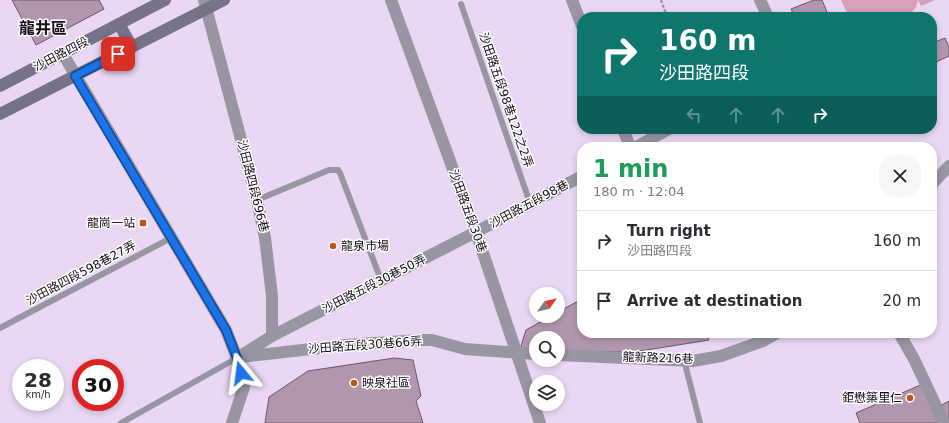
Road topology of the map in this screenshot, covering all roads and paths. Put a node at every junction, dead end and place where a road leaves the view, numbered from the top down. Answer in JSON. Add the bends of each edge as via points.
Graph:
{"nodes":[{"id":1,"x":165,"y":0,"type":"edge"},
{"id":2,"x":224,"y":0,"type":"edge"},
{"id":3,"x":391,"y":0,"type":"edge"},
{"id":4,"x":572,"y":0,"type":"edge"},
{"id":5,"x":661,"y":0,"type":"edge"},
{"id":6,"x":760,"y":0,"type":"edge"},
{"id":7,"x":461,"y":4,"type":"dead end"},
{"id":8,"x":206,"y":5,"type":"edge"},
{"id":9,"x":665,"y":12,"type":"edge"},
{"id":10,"x":766,"y":12,"type":"edge"},
{"id":11,"x":577,"y":13,"type":"edge"},
{"id":12,"x":119,"y":24,"type":"junction"},
{"id":13,"x":132,"y":47,"type":"junction"},
{"id":14,"x":63,"y":54,"type":"junction"},
{"id":15,"x":75,"y":76,"type":"junction"},
{"id":16,"x":0,"y":86,"type":"edge"},
{"id":17,"x":0,"y":114,"type":"edge"},
{"id":18,"x":660,"y":134,"type":"edge"},
{"id":19,"x":645,"y":142,"type":"edge"},
{"id":20,"x":949,"y":166,"type":"edge"},
{"id":21,"x":577,"y":179,"type":"edge"},
{"id":22,"x":937,"y":179,"type":"edge"},
{"id":23,"x":257,"y":200,"type":"junction"},
{"id":24,"x":530,"y":204,"type":"junction"},
{"id":25,"x":476,"y":232,"type":"junction"},
{"id":26,"x":171,"y":238,"type":"junction"},
{"id":27,"x":381,"y":280,"type":"junction"},
{"id":28,"x":0,"y":328,"type":"edge"},
{"id":29,"x":272,"y":336,"type":"junction"},
{"id":30,"x":769,"y":338,"type":"edge"},
{"id":31,"x":902,"y":338,"type":"edge"},
{"id":32,"x":516,"y":353,"type":"junction"},
{"id":33,"x":529,"y":354,"type":"edge"},
{"id":34,"x":565,"y":355,"type":"edge"},
{"id":35,"x":237,"y":358,"type":"junction"},
{"id":36,"x":684,"y":360,"type":"junction"},
{"id":37,"x":121,"y":423,"type":"edge"},
{"id":38,"x":232,"y":423,"type":"edge"},
{"id":39,"x":540,"y":423,"type":"edge"},
{"id":40,"x":700,"y":423,"type":"edge"},
{"id":41,"x":944,"y":423,"type":"edge"}],
"edges":[{"from":1,"to":12,"type":"street","name":"沙田路四段"},
{"from":2,"to":8,"type":"street"},
{"from":3,"to":25,"type":"street","name":"沙田路五段30巷"},
{"from":4,"to":11,"type":"street"},
{"from":5,"to":9,"type":"path"},
{"from":6,"to":10,"type":"street"},
{"from":7,"to":24,"type":"lane","name":"沙田路五段98巷122之2弄"},
{"from":8,"to":13,"type":"street"},
{"from":8,"to":23,"type":"street","name":"沙田路四段696巷"},
{"from":12,"to":13,"type":"street"},
{"from":12,"to":14,"type":"street","name":"沙田路四段"},
{"from":13,"to":15,"type":"street"},
{"from":14,"to":15,"type":"street"},
{"from":14,"to":16,"type":"street","name":"沙田路四段"},
{"from":15,"to":17,"type":"street"},
{"from":15,"to":26,"type":"street"},
{"from":18,"to":19,"type":"street"},
{"from":20,"to":22,"type":"street"},
{"from":21,"to":24,"type":"street","name":"沙田路五段98巷"},
{"from":23,"to":27,"type":"lane","via":[[329,170],[338,170]]},
{"from":23,"to":29,"type":"street","name":"沙田路四段696巷","via":[[270,270]]},
{"from":24,"to":25,"type":"street","name":"沙田路五段98巷"},
{"from":25,"to":27,"type":"street","name":"沙田路五段30巷50弄"},
{"from":25,"to":32,"type":"street","name":"沙田路五段30巷"},
{"from":26,"to":28,"type":"lane","name":"沙田路四段598巷27弄"},
{"from":26,"to":35,"type":"street","via":[[226,330]]},
{"from":27,"to":29,"type":"street","name":"沙田路五段30巷50弄"},
{"from":29,"to":35,"type":"street"},
{"from":30,"to":36,"type":"street","name":"龍新路216巷","via":[[721,356]]},
{"from":31,"to":41,"type":"street"},
{"from":32,"to":33,"type":"street"},
{"from":32,"to":35,"type":"street","name":"沙田路五段30巷66弄","via":[[465,349],[432,340],[420,340],[346,345]]},
{"from":32,"to":39,"type":"street","name":"沙田路五段30巷"},
{"from":34,"to":36,"type":"street","name":"龍新路216巷"},
{"from":35,"to":37,"type":"lane"},
{"from":35,"to":38,"type":"street","via":[[244,387]]},
{"from":36,"to":40,"type":"lane"}]}
